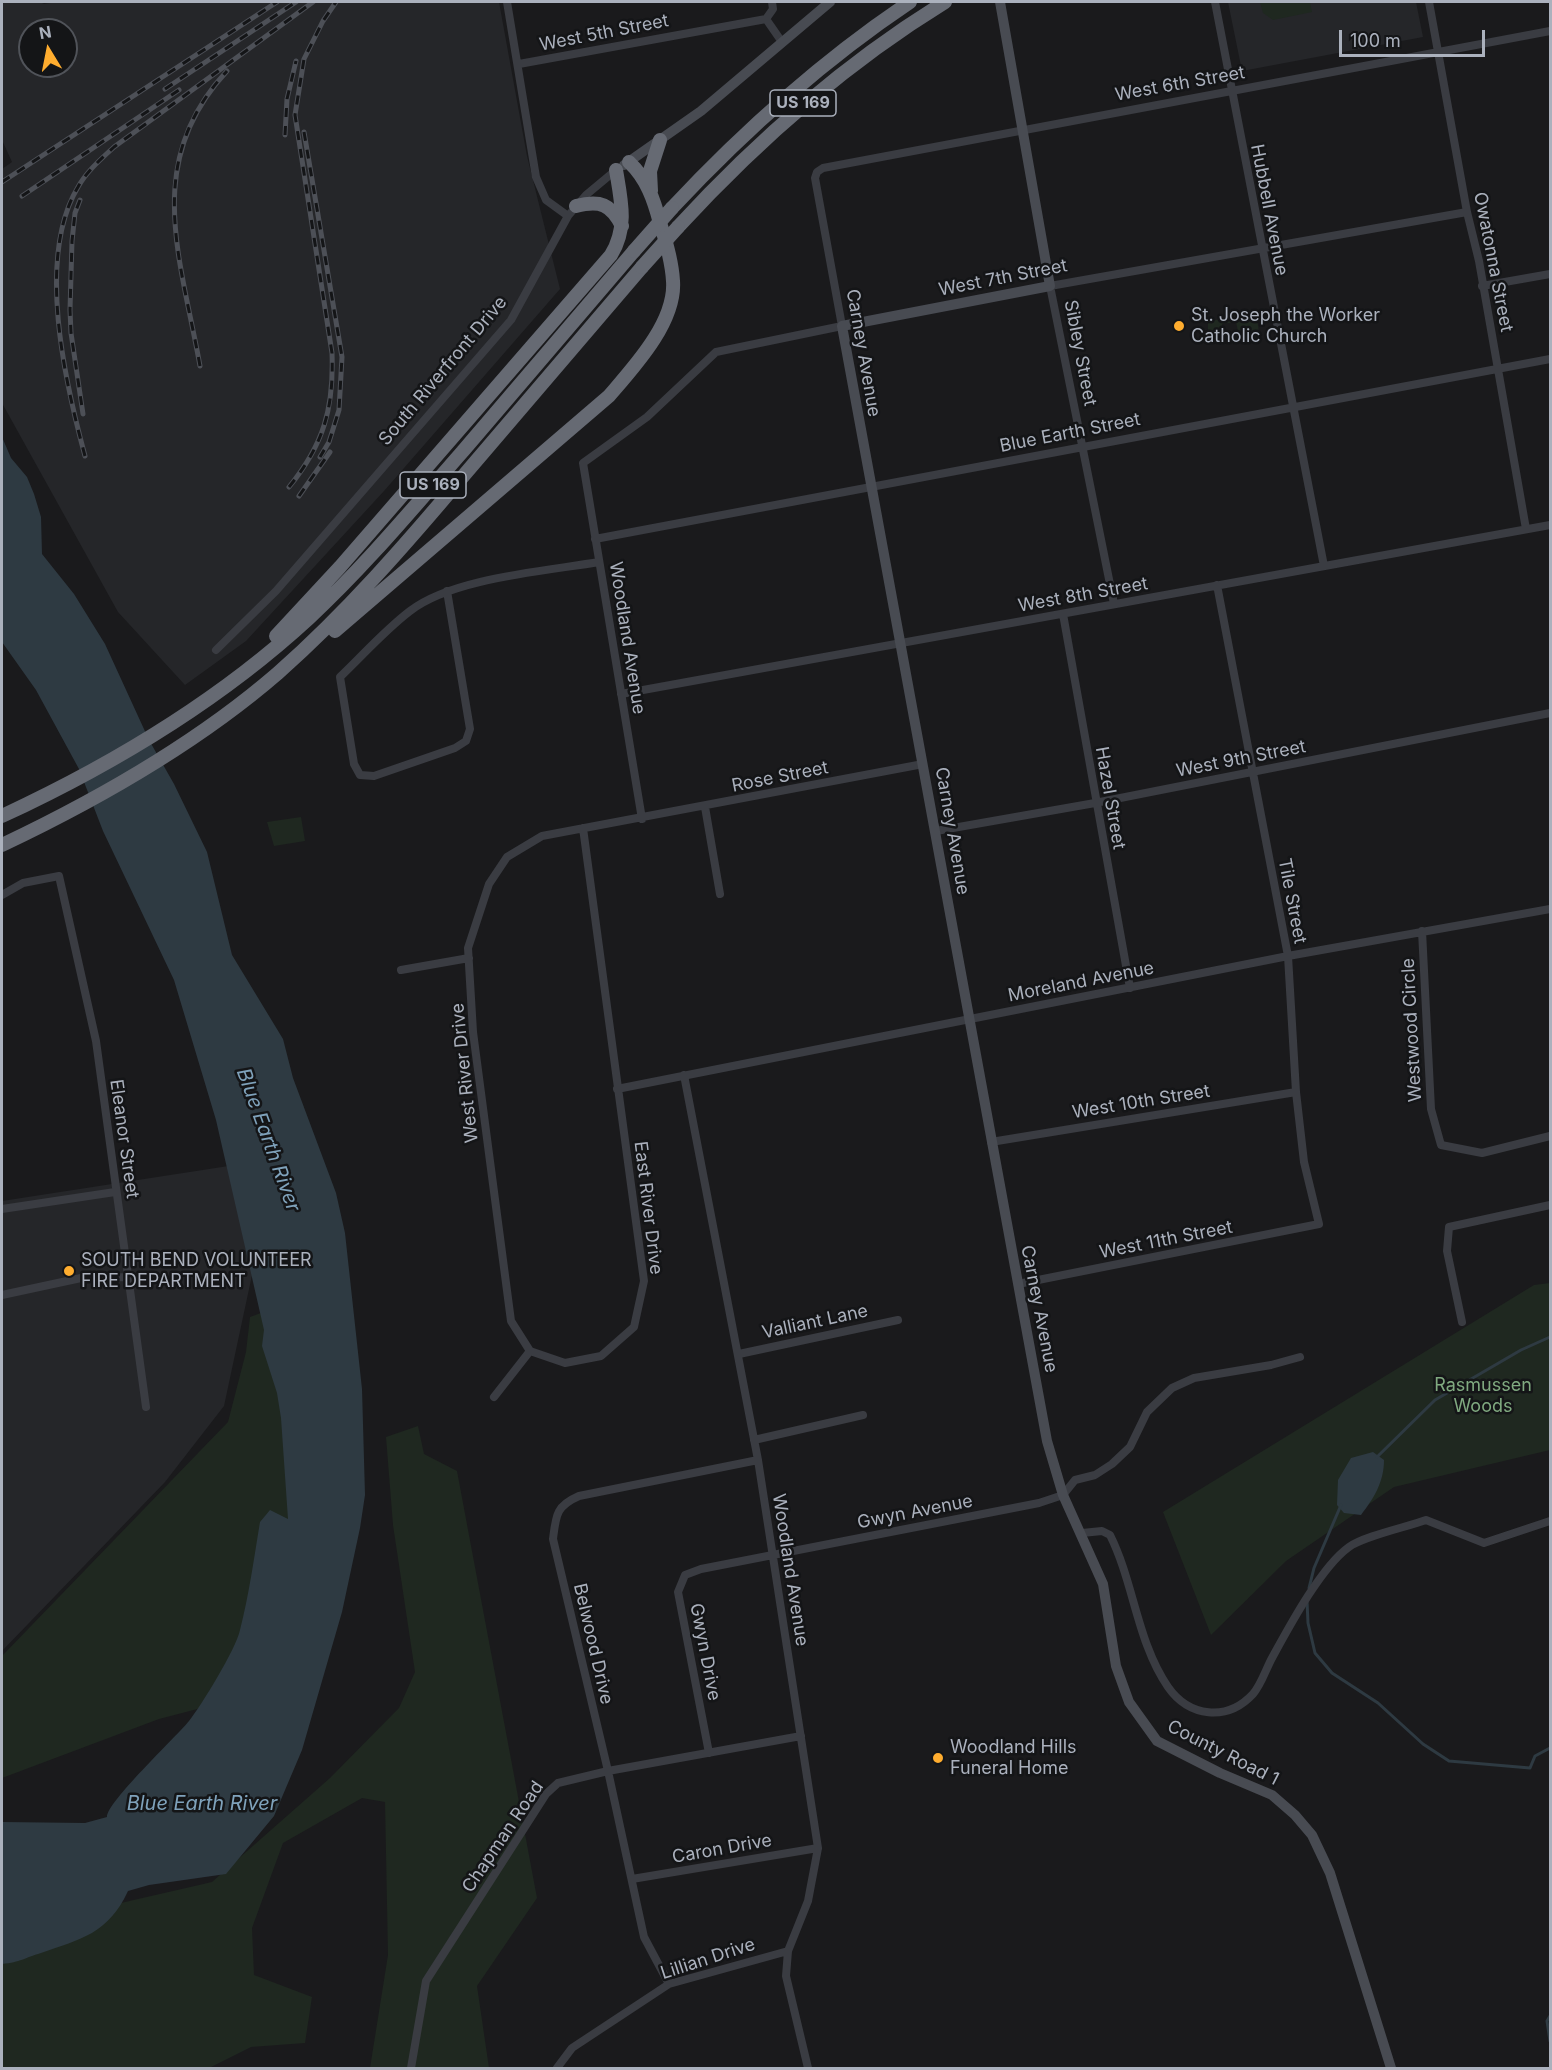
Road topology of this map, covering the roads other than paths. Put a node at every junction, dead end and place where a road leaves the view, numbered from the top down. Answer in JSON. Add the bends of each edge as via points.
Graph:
{"nodes":[{"id":1,"x":507,"y":2,"type":"edge"},
{"id":2,"x":772,"y":2,"type":"edge"},
{"id":3,"x":830,"y":2,"type":"edge"},
{"id":4,"x":910,"y":2,"type":"edge"},
{"id":5,"x":945,"y":2,"type":"edge"},
{"id":6,"x":1000,"y":2,"type":"edge"},
{"id":7,"x":1215,"y":2,"type":"edge"},
{"id":8,"x":1429,"y":2,"type":"edge"},
{"id":9,"x":766,"y":19,"type":"junction"},
{"id":10,"x":1551,"y":31,"type":"edge"},
{"id":11,"x":782,"y":42,"type":"junction"},
{"id":12,"x":1438,"y":52,"type":"junction"},
{"id":13,"x":519,"y":64,"type":"junction"},
{"id":14,"x":1231,"y":90,"type":"junction"},
{"id":15,"x":1022,"y":129,"type":"junction"},
{"id":16,"x":660,"y":140,"type":"junction"},
{"id":17,"x":629,"y":162,"type":"junction"},
{"id":18,"x":616,"y":170,"type":"junction"},
{"id":19,"x":817,"y":172,"type":"joint"},
{"id":20,"x":651,"y":193,"type":"junction"},
{"id":21,"x":572,"y":211,"type":"junction"},
{"id":22,"x":1467,"y":212,"type":"junction"},
{"id":23,"x":622,"y":227,"type":"junction"},
{"id":24,"x":1262,"y":249,"type":"junction"},
{"id":25,"x":1551,"y":274,"type":"edge"},
{"id":26,"x":1050,"y":286,"type":"junction"},
{"id":27,"x":1482,"y":286,"type":"junction"},
{"id":28,"x":842,"y":326,"type":"junction"},
{"id":29,"x":1551,"y":359,"type":"edge"},
{"id":30,"x":1498,"y":369,"type":"junction"},
{"id":31,"x":1292,"y":408,"type":"junction"},
{"id":32,"x":1082,"y":446,"type":"junction"},
{"id":33,"x":583,"y":463,"type":"joint"},
{"id":34,"x":870,"y":486,"type":"junction"},
{"id":35,"x":1551,"y":525,"type":"edge"},
{"id":36,"x":1526,"y":529,"type":"junction"},
{"id":37,"x":595,"y":539,"type":"junction"},
{"id":38,"x":599,"y":562,"type":"junction"},
{"id":39,"x":1324,"y":566,"type":"junction"},
{"id":40,"x":1217,"y":585,"type":"junction"},
{"id":41,"x":447,"y":591,"type":"junction"},
{"id":42,"x":1114,"y":604,"type":"junction"},
{"id":43,"x":1063,"y":614,"type":"junction"},
{"id":44,"x":901,"y":643,"type":"junction"},
{"id":45,"x":216,"y":650,"type":"dead end"},
{"id":46,"x":277,"y":673,"type":"junction"},
{"id":47,"x":237,"y":677,"type":"junction"},
{"id":48,"x":621,"y":694,"type":"junction"},
{"id":49,"x":1551,"y":713,"type":"edge"},
{"id":50,"x":923,"y":764,"type":"junction"},
{"id":51,"x":1251,"y":771,"type":"junction"},
{"id":52,"x":1095,"y":803,"type":"junction"},
{"id":53,"x":705,"y":807,"type":"junction"},
{"id":54,"x":2,"y":816,"type":"edge"},
{"id":55,"x":642,"y":819,"type":"junction"},
{"id":56,"x":583,"y":828,"type":"junction"},
{"id":57,"x":936,"y":831,"type":"junction"},
{"id":58,"x":2,"y":845,"type":"edge"},
{"id":59,"x":720,"y":894,"type":"dead end"},
{"id":60,"x":2,"y":895,"type":"edge"},
{"id":61,"x":1551,"y":909,"type":"edge"},
{"id":62,"x":1422,"y":931,"type":"junction"},
{"id":63,"x":1288,"y":956,"type":"junction"},
{"id":64,"x":469,"y":958,"type":"junction"},
{"id":65,"x":401,"y":970,"type":"dead end"},
{"id":66,"x":1130,"y":988,"type":"junction"},
{"id":67,"x":970,"y":1019,"type":"junction"},
{"id":68,"x":684,"y":1075,"type":"junction"},
{"id":69,"x":617,"y":1089,"type":"junction"},
{"id":70,"x":1296,"y":1092,"type":"junction"},
{"id":71,"x":1551,"y":1136,"type":"edge"},
{"id":72,"x":991,"y":1142,"type":"junction"},
{"id":73,"x":116,"y":1192,"type":"junction"},
{"id":74,"x":1551,"y":1206,"type":"edge"},
{"id":75,"x":2,"y":1209,"type":"edge"},
{"id":76,"x":1319,"y":1224,"type":"joint"},
{"id":77,"x":128,"y":1277,"type":"junction"},
{"id":78,"x":1018,"y":1284,"type":"junction"},
{"id":79,"x":2,"y":1295,"type":"edge"},
{"id":80,"x":898,"y":1320,"type":"dead end"},
{"id":81,"x":1462,"y":1322,"type":"dead end"},
{"id":82,"x":530,"y":1350,"type":"junction"},
{"id":83,"x":739,"y":1354,"type":"junction"},
{"id":84,"x":1300,"y":1357,"type":"dead end"},
{"id":85,"x":494,"y":1396,"type":"dead end"},
{"id":86,"x":146,"y":1407,"type":"dead end"},
{"id":87,"x":863,"y":1414,"type":"dead end"},
{"id":88,"x":754,"y":1440,"type":"junction"},
{"id":89,"x":758,"y":1460,"type":"junction"},
{"id":90,"x":1063,"y":1495,"type":"junction"},
{"id":91,"x":1551,"y":1521,"type":"edge"},
{"id":92,"x":1082,"y":1533,"type":"junction"},
{"id":93,"x":773,"y":1556,"type":"junction"},
{"id":94,"x":801,"y":1736,"type":"junction"},
{"id":95,"x":709,"y":1753,"type":"junction"},
{"id":96,"x":608,"y":1771,"type":"junction"},
{"id":97,"x":818,"y":1848,"type":"junction"},
{"id":98,"x":632,"y":1880,"type":"junction"},
{"id":99,"x":788,"y":1951,"type":"junction"},
{"id":100,"x":669,"y":1984,"type":"junction"},
{"id":101,"x":411,"y":2068,"type":"edge"},
{"id":102,"x":557,"y":2068,"type":"edge"},
{"id":103,"x":808,"y":2068,"type":"edge"},
{"id":104,"x":1391,"y":2068,"type":"edge"}],
"edges":[{"from":1,"to":13,"type":"street"},
{"from":2,"to":9,"type":"street","via":[[773,9]]},
{"from":3,"to":11,"type":"main road","name":"South Riverfront Drive"},
{"from":4,"to":47,"type":"highway","number":"US 169","bridge":true,"via":[[865,32],[750,127],[634,251],[390,535],[309,618]]},
{"from":5,"to":46,"type":"highway","number":"US 169","bridge":true,"via":[[873,49],[799,107],[723,178],[389,563]]},
{"from":6,"to":15,"type":"main road","name":"Sibley Street"},
{"from":7,"to":14,"type":"street","name":"Hubbell Avenue"},
{"from":8,"to":12,"type":"street","name":"Owatonna Street"},
{"from":9,"to":11,"type":"street"},
{"from":9,"to":13,"type":"street","name":"West 5th Street"},
{"from":10,"to":12,"type":"street","name":"West 6th Street"},
{"from":11,"to":16,"type":"main road","name":"South Riverfront Drive"},
{"from":12,"to":14,"type":"street","name":"West 6th Street"},
{"from":12,"to":22,"type":"street","name":"Owatonna Street"},
{"from":13,"to":21,"type":"street","via":[[540,191],[546,200]]},
{"from":14,"to":15,"type":"street","name":"West 6th Street"},
{"from":14,"to":24,"type":"street","name":"Hubbell Avenue"},
{"from":15,"to":19,"type":"street","name":"West 6th Street"},
{"from":15,"to":26,"type":"main road","name":"Sibley Street"},
{"from":16,"to":17,"type":"main road","name":"South Riverfront Drive"},
{"from":16,"to":20,"type":"highway","via":[[650,171]]},
{"from":17,"to":18,"type":"main road","name":"South Riverfront Drive"},
{"from":17,"to":20,"type":"highway"},
{"from":18,"to":21,"type":"street","name":"South Riverfront Drive"},
{"from":18,"to":23,"type":"highway"},
{"from":19,"to":28,"type":"street","name":"Carney Avenue"},
{"from":20,"to":46,"type":"highway","via":[[674,283],[666,317],[646,352],[609,396],[339,628]]},
{"from":21,"to":23,"type":"highway","via":[[592,202],[602,203],[611,207]]},
{"from":21,"to":45,"type":"street","name":"South Riverfront Drive","via":[[511,320],[276,591]]},
{"from":22,"to":24,"type":"street","name":"West 7th Street"},
{"from":22,"to":27,"type":"street","name":"Owatonna Street"},
{"from":23,"to":47,"type":"highway","via":[[611,255],[340,567]]},
{"from":24,"to":26,"type":"street","name":"West 7th Street"},
{"from":24,"to":31,"type":"street","name":"Hubbell Avenue"},
{"from":25,"to":27,"type":"street"},
{"from":26,"to":28,"type":"main road","name":"West 7th Street"},
{"from":26,"to":32,"type":"street","name":"Sibley Street"},
{"from":27,"to":30,"type":"street","name":"Owatonna Street"},
{"from":28,"to":33,"type":"street","name":"West 7th Street","via":[[716,352],[647,417]]},
{"from":28,"to":34,"type":"main road","name":"Carney Avenue"},
{"from":29,"to":30,"type":"street","name":"Blue Earth Street"},
{"from":30,"to":31,"type":"street","name":"Blue Earth Street"},
{"from":30,"to":36,"type":"street","name":"Owatonna Street"},
{"from":31,"to":32,"type":"street","name":"Blue Earth Street"},
{"from":31,"to":39,"type":"street","name":"Hubbell Avenue"},
{"from":32,"to":34,"type":"street","name":"Blue Earth Street"},
{"from":32,"to":42,"type":"street","name":"Sibley Street"},
{"from":33,"to":37,"type":"street","name":"Woodland Avenue"},
{"from":34,"to":37,"type":"street","name":"Blue Earth Street"},
{"from":34,"to":44,"type":"main road","name":"Carney Avenue"},
{"from":35,"to":36,"type":"street","name":"West 8th Street"},
{"from":36,"to":39,"type":"street","name":"West 8th Street"},
{"from":37,"to":38,"type":"street","name":"Woodland Avenue"},
{"from":38,"to":41,"type":"street"},
{"from":38,"to":48,"type":"street","name":"Woodland Avenue"},
{"from":39,"to":40,"type":"street","name":"West 8th Street"},
{"from":40,"to":42,"type":"street","name":"West 8th Street"},
{"from":40,"to":51,"type":"street","name":"Tile Street"},
{"from":41,"to":41,"type":"street","via":[[411,610],[340,677],[354,764],[360,775],[374,776],[466,741],[470,729]]},
{"from":42,"to":43,"type":"street","name":"West 8th Street"},
{"from":43,"to":44,"type":"street","name":"West 8th Street"},
{"from":43,"to":52,"type":"street","name":"Hazel Street"},
{"from":44,"to":48,"type":"street","name":"West 8th Street"},
{"from":44,"to":50,"type":"main road","name":"Carney Avenue"},
{"from":46,"to":58,"type":"highway","number":"US 169","via":[[157,761]]},
{"from":47,"to":54,"type":"highway","number":"US 169","via":[[127,751]]},
{"from":48,"to":55,"type":"street","name":"Woodland Avenue"},
{"from":49,"to":51,"type":"street","name":"West 9th Street"},
{"from":50,"to":53,"type":"street","name":"Rose Street"},
{"from":50,"to":57,"type":"main road","name":"Carney Avenue"},
{"from":51,"to":52,"type":"street","name":"West 9th Street"},
{"from":51,"to":63,"type":"street","name":"Tile Street"},
{"from":52,"to":57,"type":"street","name":"West 9th Street"},
{"from":52,"to":66,"type":"street","name":"Hazel Street"},
{"from":53,"to":55,"type":"street","name":"Rose Street"},
{"from":53,"to":59,"type":"street"},
{"from":55,"to":56,"type":"street","name":"West River Drive"},
{"from":56,"to":64,"type":"street","name":"West River Drive","via":[[542,836],[507,856],[489,884],[468,948]]},
{"from":56,"to":69,"type":"street"},
{"from":57,"to":67,"type":"main road","name":"Carney Avenue"},
{"from":60,"to":73,"type":"street","name":"Eleanor Street","via":[[23,883],[59,876],[96,1041]]},
{"from":61,"to":62,"type":"street","name":"Moreland Avenue"},
{"from":62,"to":63,"type":"street","name":"Moreland Avenue"},
{"from":62,"to":71,"type":"street","name":"Westwood Circle","via":[[1431,1109],[1441,1145],[1482,1153]]},
{"from":63,"to":66,"type":"street","name":"Moreland Avenue"},
{"from":63,"to":70,"type":"street","name":"Tile Street"},
{"from":64,"to":65,"type":"street"},
{"from":64,"to":82,"type":"street","name":"West River Drive","via":[[473,1032],[512,1321]]},
{"from":66,"to":67,"type":"street","name":"Moreland Avenue"},
{"from":67,"to":68,"type":"street","name":"Moreland Avenue"},
{"from":67,"to":72,"type":"main road","name":"Carney Avenue"},
{"from":68,"to":69,"type":"street","name":"Moreland Avenue"},
{"from":68,"to":83,"type":"street","name":"Woodland Avenue"},
{"from":69,"to":82,"type":"street","name":"East River Drive","via":[[644,1281],[634,1327],[601,1356],[565,1363]]},
{"from":70,"to":72,"type":"street","name":"West 10th Street"},
{"from":70,"to":76,"type":"street","name":"Tile Street","via":[[1304,1162]]},
{"from":72,"to":78,"type":"main road","name":"Carney Avenue"},
{"from":73,"to":75,"type":"street"},
{"from":73,"to":77,"type":"street","name":"Eleanor Street"},
{"from":74,"to":81,"type":"street","via":[[1449,1227],[1447,1251]]},
{"from":76,"to":78,"type":"street","name":"West 11th Street"},
{"from":77,"to":79,"type":"street","via":[[81,1278]]},
{"from":77,"to":86,"type":"street","name":"Eleanor Street"},
{"from":78,"to":90,"type":"main road","name":"Carney Avenue","via":[[1047,1441]]},
{"from":80,"to":83,"type":"street","name":"Valliant Lane"},
{"from":82,"to":85,"type":"street"},
{"from":83,"to":88,"type":"street","name":"Woodland Avenue"},
{"from":84,"to":90,"type":"street","via":[[1194,1378],[1172,1388],[1147,1412],[1130,1447],[1095,1475],[1075,1480]]},
{"from":87,"to":88,"type":"street"},
{"from":88,"to":89,"type":"street","name":"Woodland Avenue"},
{"from":89,"to":93,"type":"street","name":"Woodland Avenue"},
{"from":89,"to":96,"type":"street","name":"Belwood Drive","via":[[579,1496],[564,1502],[555,1516],[553,1539]]},
{"from":90,"to":92,"type":"main road","name":"County Road 1"},
{"from":90,"to":93,"type":"street","name":"Gwyn Avenue"},
{"from":91,"to":92,"type":"street","via":[[1485,1543],[1426,1520],[1350,1546],[1318,1579],[1253,1694],[1233,1709],[1215,1714],[1188,1707],[1169,1689],[1146,1646],[1131,1586],[1110,1535],[1102,1531]]},
{"from":92,"to":104,"type":"main road","name":"County Road 1","via":[[1103,1584],[1122,1685],[1141,1721],[1157,1741],[1272,1795],[1312,1835],[1330,1873]]},
{"from":93,"to":94,"type":"street","name":"Woodland Avenue"},
{"from":93,"to":95,"type":"street","name":"Gwyn Drive","via":[[685,1575],[678,1592]]},
{"from":94,"to":95,"type":"street","name":"Chapman Road"},
{"from":94,"to":97,"type":"street","name":"Woodland Avenue"},
{"from":95,"to":96,"type":"street","name":"Chapman Road"},
{"from":96,"to":98,"type":"street","name":"Belwood Drive"},
{"from":96,"to":101,"type":"street","name":"Chapman Road","via":[[558,1783],[546,1794],[426,1981]]},
{"from":97,"to":98,"type":"street","name":"Caron Drive"},
{"from":97,"to":99,"type":"street","name":"Woodland Avenue","via":[[808,1901]]},
{"from":98,"to":100,"type":"street","name":"Belwood Drive","via":[[644,1937]]},
{"from":99,"to":100,"type":"street","name":"Lillian Drive"},
{"from":99,"to":103,"type":"street","name":"Woodland Avenue","via":[[786,1976]]},
{"from":100,"to":102,"type":"street","name":"Lillian Drive","via":[[572,2048]]}]}
